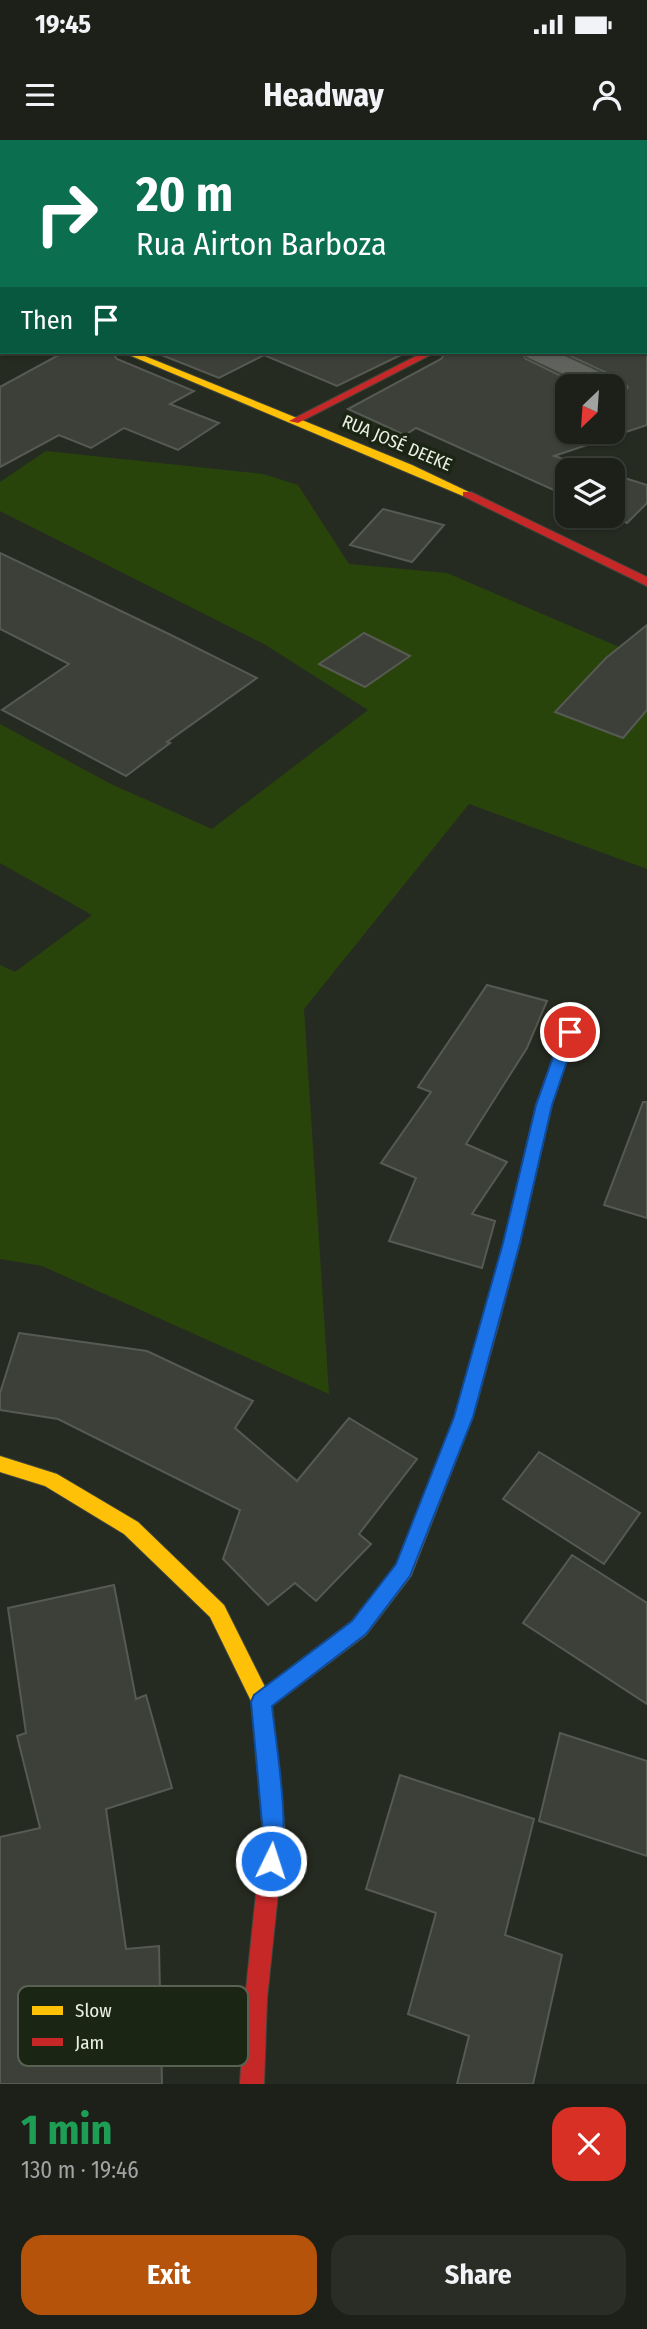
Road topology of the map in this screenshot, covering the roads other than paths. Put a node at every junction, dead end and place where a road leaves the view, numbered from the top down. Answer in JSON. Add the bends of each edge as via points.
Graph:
{"nodes":[{"id":1,"x":132,"y":354,"type":"edge"},
{"id":2,"x":427,"y":354,"type":"edge"},
{"id":3,"x":540,"y":354,"type":"edge"},
{"id":4,"x":585,"y":374,"type":"edge"},
{"id":5,"x":294,"y":421,"type":"junction"},
{"id":6,"x":647,"y":582,"type":"edge"},
{"id":7,"x":578,"y":1008,"type":"dead end"},
{"id":8,"x":0,"y":1464,"type":"edge"},
{"id":9,"x":261,"y":1702,"type":"junction"},
{"id":10,"x":251,"y":2084,"type":"edge"}],
"edges":[{"from":1,"to":5,"type":"street","name":"RUA JOSÉ DEEKE"},
{"from":2,"to":5,"type":"street"},
{"from":3,"to":4,"type":"street"},
{"from":5,"to":6,"type":"street","name":"RUA JOSÉ DEEKE","via":[[420,472]]},
{"from":7,"to":9,"type":"street","via":[[544,1105],[464,1417],[404,1570],[359,1628]]},
{"from":8,"to":9,"type":"street","via":[[50,1480],[131,1528],[217,1611]]},
{"from":9,"to":10,"type":"street","via":[[274,1834]]}]}
